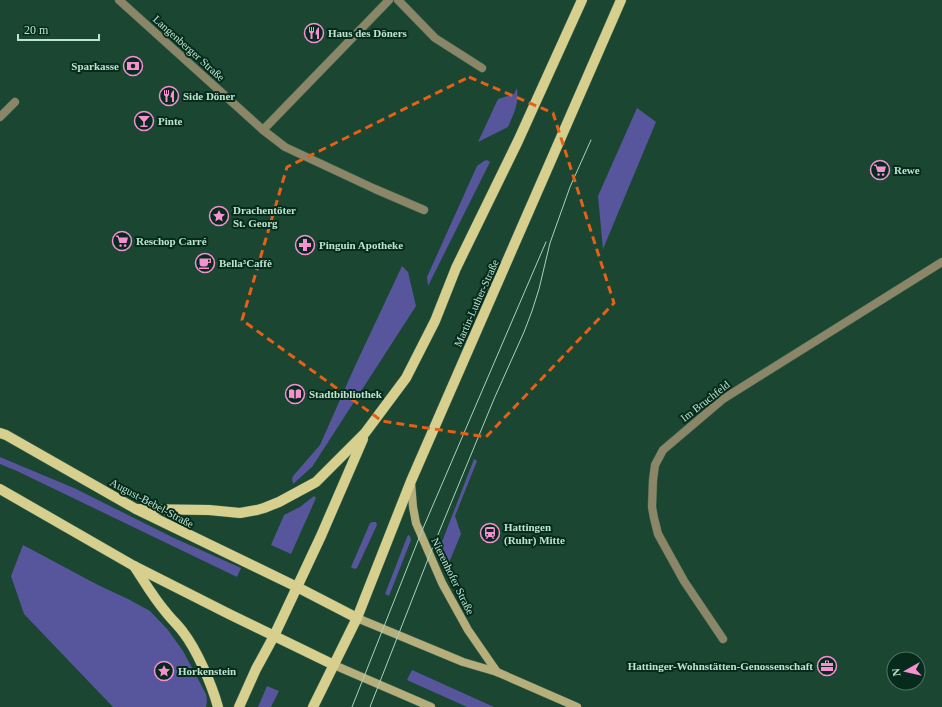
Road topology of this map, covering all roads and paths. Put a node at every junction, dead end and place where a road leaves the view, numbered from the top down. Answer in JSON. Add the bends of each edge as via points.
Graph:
{"nodes":[{"id":1,"x":119,"y":0,"type":"edge"},
{"id":2,"x":389,"y":0,"type":"edge"},
{"id":3,"x":398,"y":0,"type":"edge"},
{"id":4,"x":582,"y":0,"type":"edge"},
{"id":5,"x":621,"y":0,"type":"edge"},
{"id":6,"x":482,"y":68,"type":"dead end"},
{"id":7,"x":15,"y":102,"type":"dead end"},
{"id":8,"x":0,"y":117,"type":"edge"},
{"id":9,"x":263,"y":130,"type":"junction"},
{"id":10,"x":424,"y":210,"type":"dead end"},
{"id":11,"x":941,"y":264,"type":"edge"},
{"id":12,"x":0,"y":433,"type":"edge"},
{"id":13,"x":365,"y":433,"type":"junction"},
{"id":14,"x":411,"y":481,"type":"junction"},
{"id":15,"x":0,"y":489,"type":"edge"},
{"id":16,"x":136,"y":509,"type":"junction"},
{"id":17,"x":134,"y":566,"type":"junction"},
{"id":18,"x":297,"y":587,"type":"junction"},
{"id":19,"x":357,"y":618,"type":"junction"},
{"id":20,"x":274,"y":636,"type":"junction"},
{"id":21,"x":723,"y":639,"type":"dead end"},
{"id":22,"x":334,"y":665,"type":"junction"},
{"id":23,"x":497,"y":672,"type":"junction"},
{"id":24,"x":218,"y":707,"type":"edge"},
{"id":25,"x":239,"y":707,"type":"edge"},
{"id":26,"x":313,"y":707,"type":"edge"},
{"id":27,"x":431,"y":707,"type":"edge"},
{"id":28,"x":577,"y":707,"type":"edge"}],
"edges":[{"from":1,"to":9,"type":"street","name":"Langenberger Straße"},
{"from":2,"to":9,"type":"street"},
{"from":3,"to":6,"type":"street","via":[[435,38]]},
{"from":4,"to":13,"type":"main road","via":[[518,141],[456,268],[435,321],[406,378]]},
{"from":5,"to":14,"type":"main road","name":"Martin-Luther-Straße"},
{"from":7,"to":8,"type":"street"},
{"from":9,"to":10,"type":"street","via":[[285,147]]},
{"from":11,"to":21,"type":"street","name":"Im Bruchfeld","via":[[723,398],[663,450],[655,465],[652,487],[652,507],[658,534],[684,581]]},
{"from":12,"to":16,"type":"main road","name":"August-Bebel-Straße"},
{"from":13,"to":16,"type":"main road","via":[[316,482],[264,508],[240,512]]},
{"from":13,"to":18,"type":"main road"},
{"from":14,"to":19,"type":"main road","name":"Martin-Luther-Straße"},
{"from":14,"to":23,"type":"main road","name":"Nierenhofer Straße","via":[[416,523],[442,583],[468,630]]},
{"from":15,"to":17,"type":"main road"},
{"from":16,"to":18,"type":"main road","name":"August-Bebel-Straße"},
{"from":17,"to":20,"type":"main road"},
{"from":17,"to":24,"type":"main road","via":[[153,596],[184,632],[197,654]]},
{"from":18,"to":19,"type":"main road"},
{"from":18,"to":20,"type":"main road"},
{"from":19,"to":22,"type":"main road","name":"Martin-Luther-Straße"},
{"from":19,"to":23,"type":"main road","via":[[463,662]]},
{"from":20,"to":22,"type":"main road"},
{"from":20,"to":25,"type":"main road"},
{"from":22,"to":26,"type":"main road","name":"Martin-Luther-Straße"},
{"from":22,"to":27,"type":"main road"},
{"from":23,"to":28,"type":"main road"}]}
